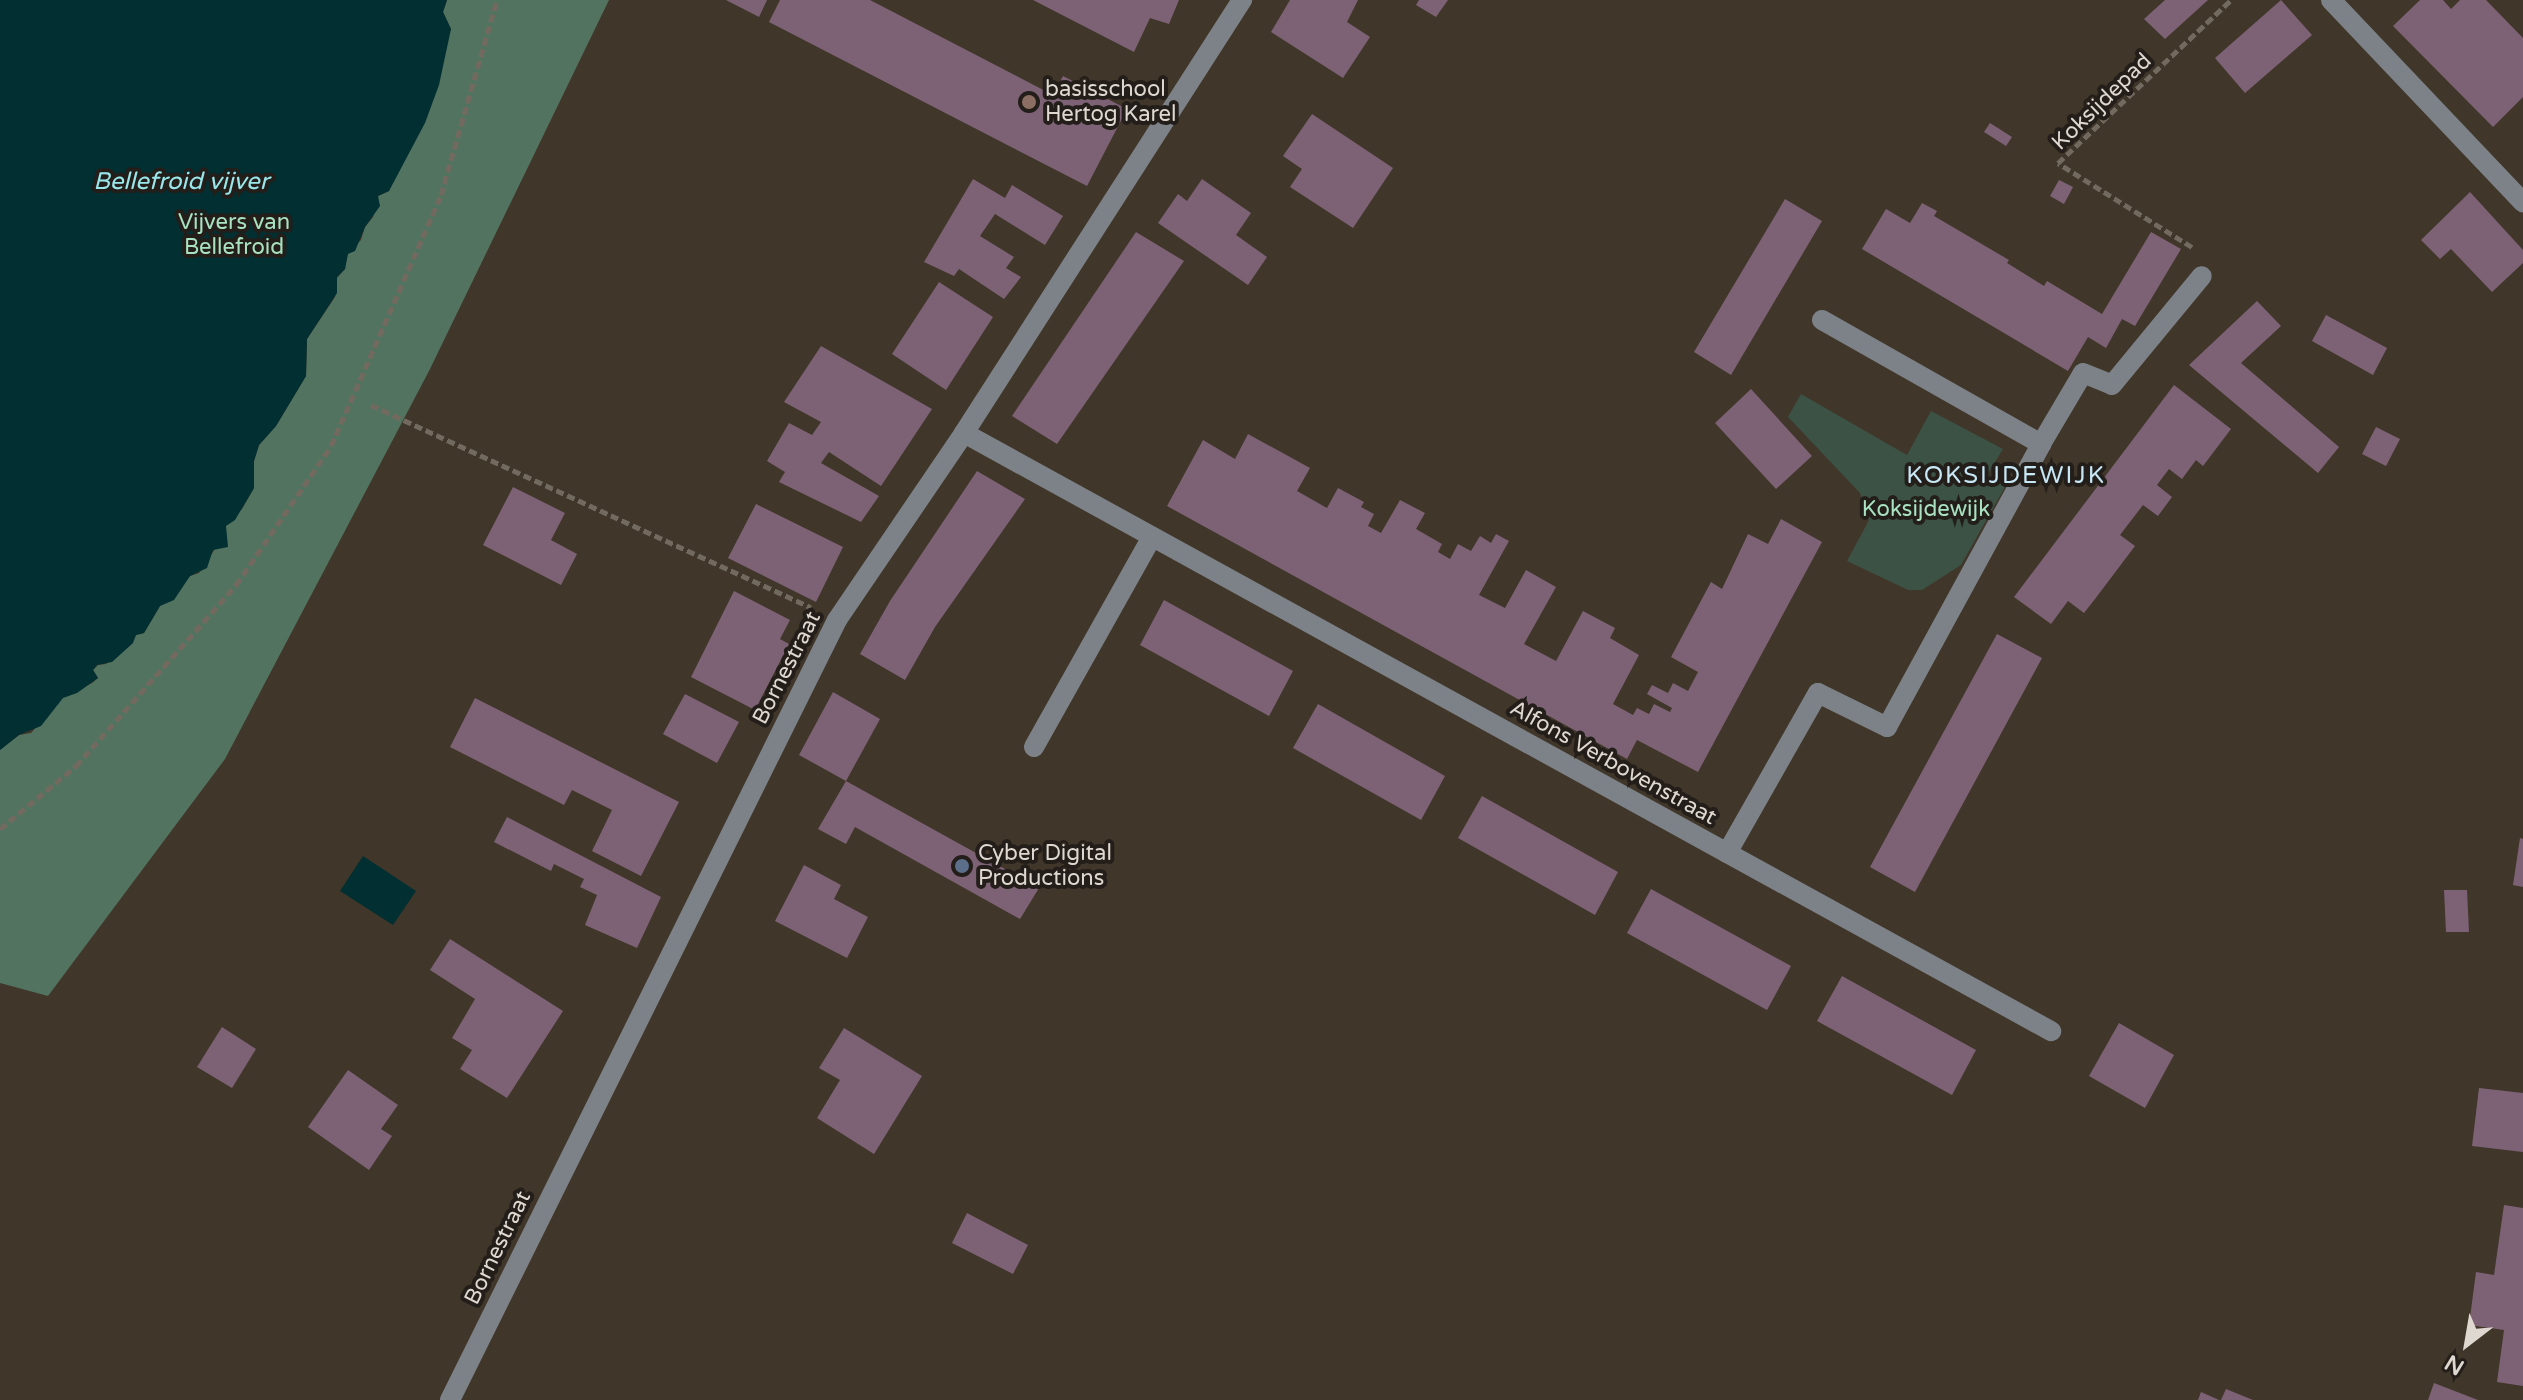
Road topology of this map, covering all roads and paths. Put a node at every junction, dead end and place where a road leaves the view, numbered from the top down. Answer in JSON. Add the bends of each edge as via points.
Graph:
{"nodes":[{"id":1,"x":497,"y":0,"type":"edge"},
{"id":2,"x":1242,"y":0,"type":"edge"},
{"id":3,"x":2231,"y":0,"type":"edge"},
{"id":4,"x":2331,"y":0,"type":"edge"},
{"id":5,"x":2523,"y":202,"type":"edge"},
{"id":6,"x":2202,"y":276,"type":"joint"},
{"id":7,"x":1822,"y":320,"type":"dead end"},
{"id":8,"x":371,"y":405,"type":"dead end"},
{"id":9,"x":964,"y":433,"type":"junction"},
{"id":10,"x":2041,"y":444,"type":"junction"},
{"id":11,"x":1152,"y":537,"type":"junction"},
{"id":12,"x":837,"y":620,"type":"junction"},
{"id":13,"x":1034,"y":747,"type":"dead end"},
{"id":14,"x":0,"y":829,"type":"edge"},
{"id":15,"x":1727,"y":853,"type":"junction"},
{"id":16,"x":2051,"y":1031,"type":"dead end"},
{"id":17,"x":450,"y":1400,"type":"edge"}],
"edges":[{"from":1,"to":14,"type":"path","via":[[441,195],[331,446],[236,585],[76,766]]},
{"from":2,"to":9,"type":"street","name":"Bornestraat"},
{"from":3,"to":6,"type":"path","name":"Koksijdepad","via":[[2058,163],[2193,247]]},
{"from":4,"to":5,"type":"street"},
{"from":6,"to":10,"type":"street","via":[[2112,385],[2083,373]]},
{"from":7,"to":10,"type":"street"},
{"from":8,"to":12,"type":"path"},
{"from":9,"to":11,"type":"street","name":"Alfons Verbovenstraat"},
{"from":9,"to":12,"type":"street","name":"Bornestraat"},
{"from":10,"to":15,"type":"street","via":[[1887,727],[1818,693]]},
{"from":11,"to":13,"type":"street"},
{"from":11,"to":15,"type":"street","name":"Alfons Verbovenstraat"},
{"from":12,"to":17,"type":"street","name":"Bornestraat"},
{"from":15,"to":16,"type":"street","name":"Alfons Verbovenstraat"}]}
